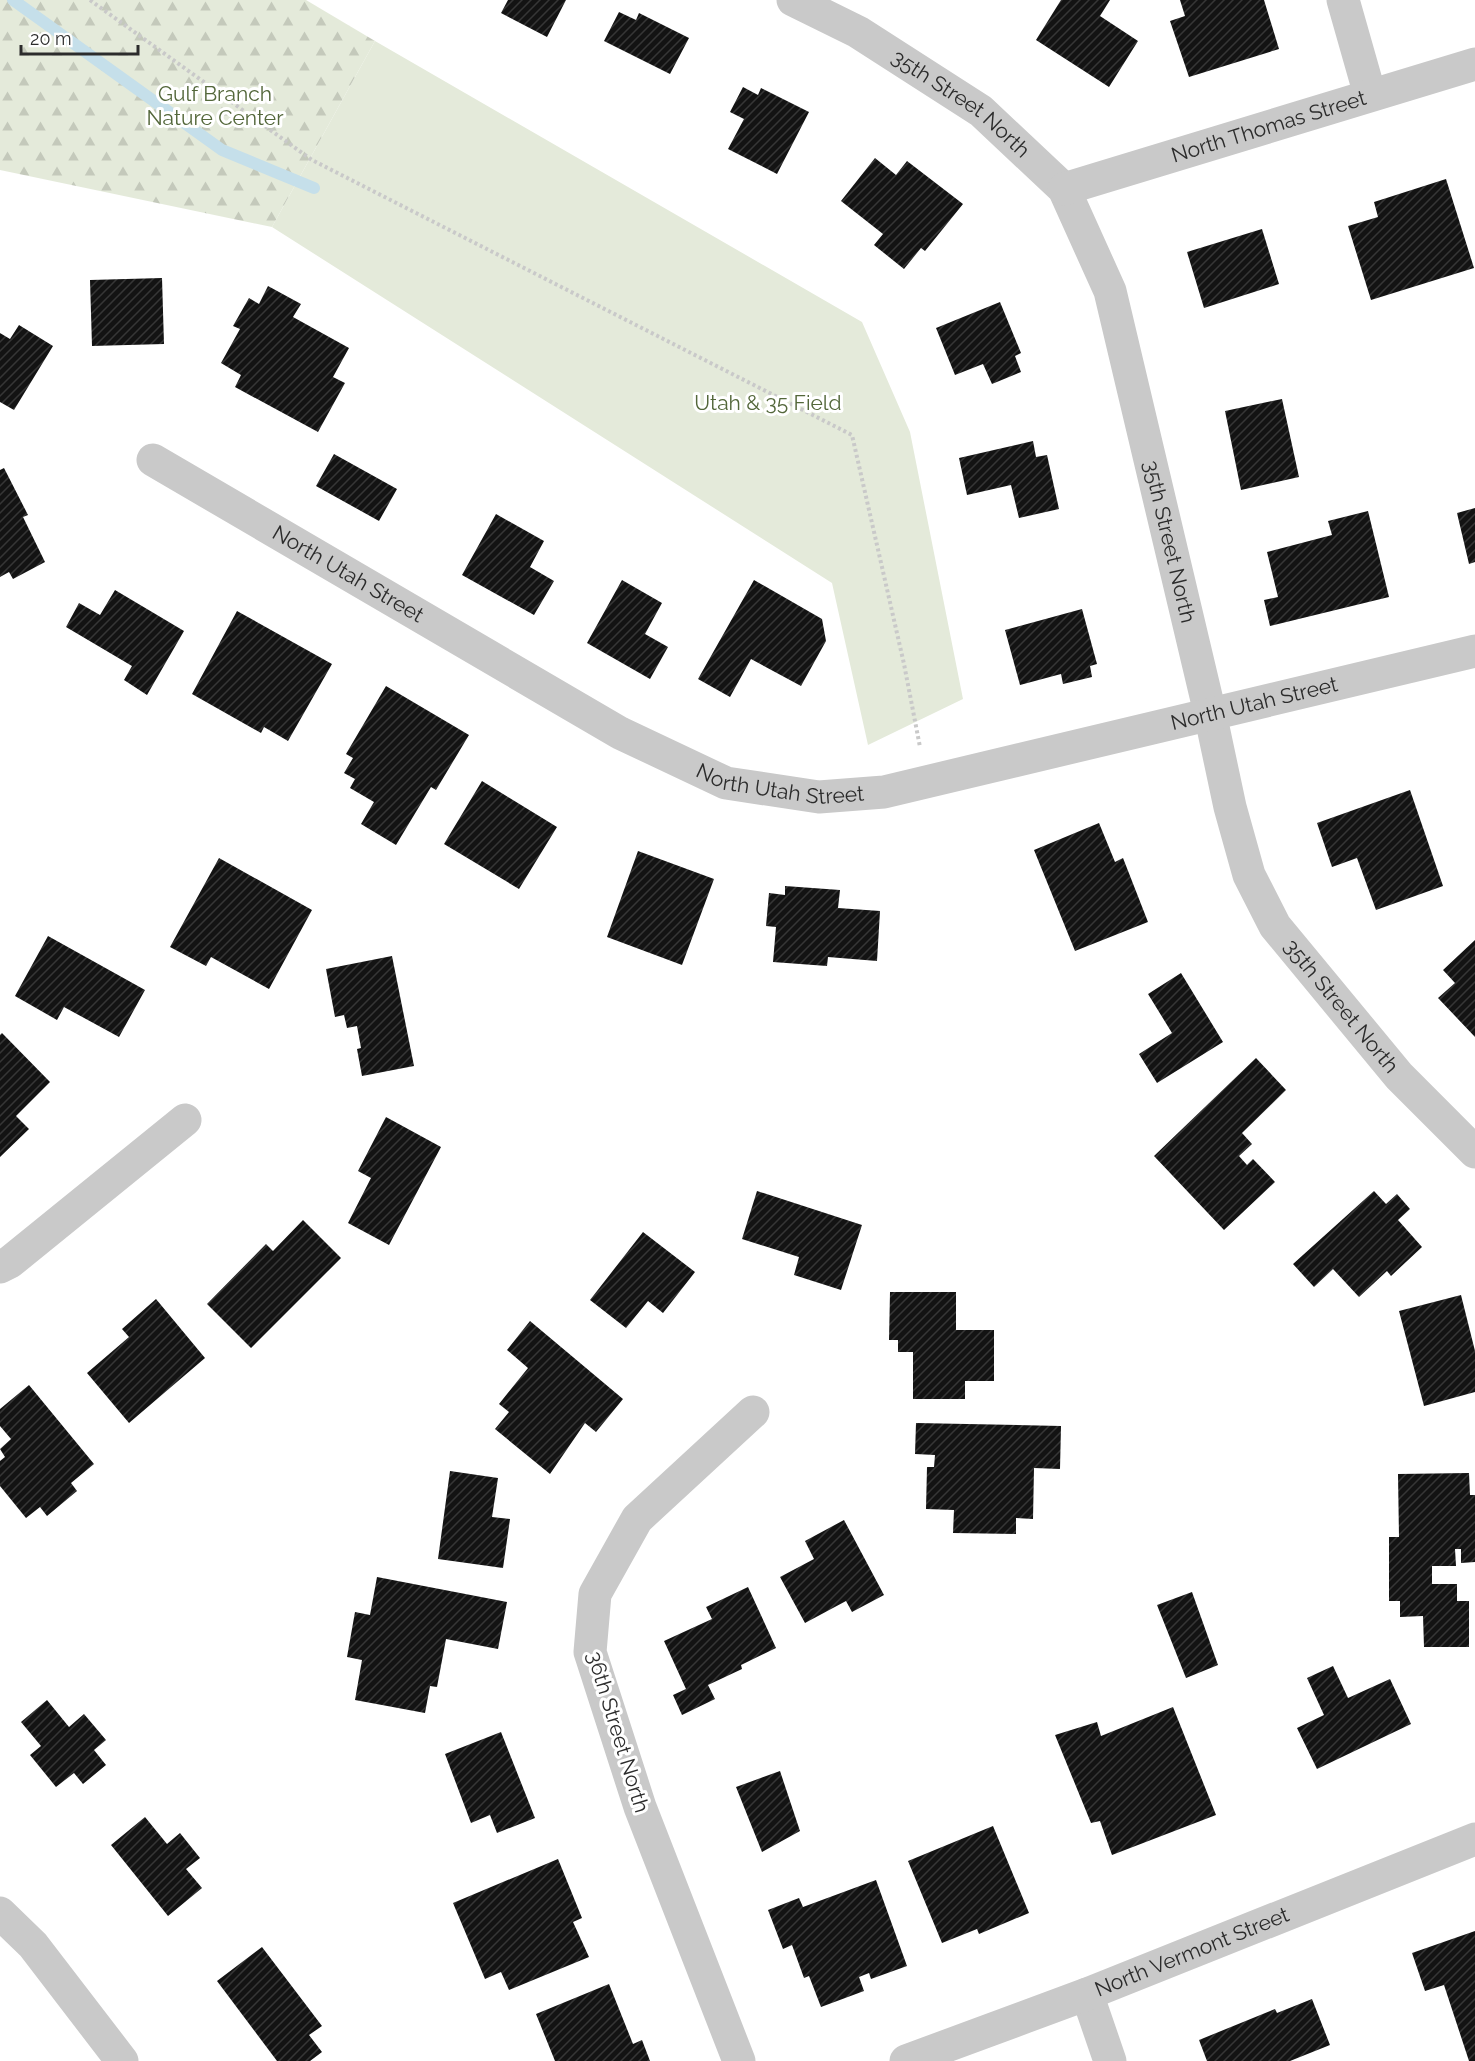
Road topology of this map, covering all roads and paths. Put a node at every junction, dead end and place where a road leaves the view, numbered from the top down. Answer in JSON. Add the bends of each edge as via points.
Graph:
{"nodes":[{"id":1,"x":90,"y":0,"type":"edge"},
{"id":2,"x":793,"y":0,"type":"edge"},
{"id":3,"x":1343,"y":0,"type":"edge"},
{"id":4,"x":1475,"y":64,"type":"edge"},
{"id":5,"x":1370,"y":95,"type":"junction"},
{"id":6,"x":1064,"y":189,"type":"junction"},
{"id":7,"x":153,"y":460,"type":"dead end"},
{"id":8,"x":1475,"y":651,"type":"edge"},
{"id":9,"x":1210,"y":713,"type":"junction"},
{"id":10,"x":921,"y":750,"type":"dead end"},
{"id":11,"x":185,"y":1120,"type":"dead end"},
{"id":12,"x":1475,"y":1152,"type":"edge"},
{"id":13,"x":0,"y":1267,"type":"edge"},
{"id":14,"x":753,"y":1412,"type":"dead end"},
{"id":15,"x":1475,"y":1839,"type":"edge"},
{"id":16,"x":0,"y":1913,"type":"edge"},
{"id":17,"x":1087,"y":1994,"type":"junction"},
{"id":18,"x":122,"y":2061,"type":"edge"},
{"id":19,"x":739,"y":2061,"type":"edge"},
{"id":20,"x":906,"y":2061,"type":"edge"},
{"id":21,"x":1110,"y":2061,"type":"edge"}],
"edges":[{"from":1,"to":10,"type":"path","via":[[312,160],[852,435]]},
{"from":2,"to":6,"type":"street","name":"35th Street North","via":[[858,32],[981,111]]},
{"from":3,"to":5,"type":"street"},
{"from":4,"to":5,"type":"street","name":"North Thomas Street"},
{"from":5,"to":6,"type":"street","name":"North Thomas Street"},
{"from":6,"to":9,"type":"street","name":"35th Street North","via":[[1110,291]]},
{"from":7,"to":9,"type":"street","name":"North Utah Street","via":[[620,733],[726,783],[819,797],[884,792]]},
{"from":8,"to":9,"type":"street","name":"North Utah Street"},
{"from":9,"to":12,"type":"street","name":"35th Street North","via":[[1249,875],[1275,926],[1399,1076]]},
{"from":11,"to":13,"type":"street"},
{"from":14,"to":19,"type":"street","name":"36th Street North","via":[[637,1519],[595,1594],[590,1652],[640,1807]]},
{"from":15,"to":17,"type":"street","name":"North Vermont Street"},
{"from":16,"to":18,"type":"street","via":[[33,1944]]},
{"from":17,"to":20,"type":"street","name":"North Vermont Street"},
{"from":17,"to":21,"type":"street"}]}
